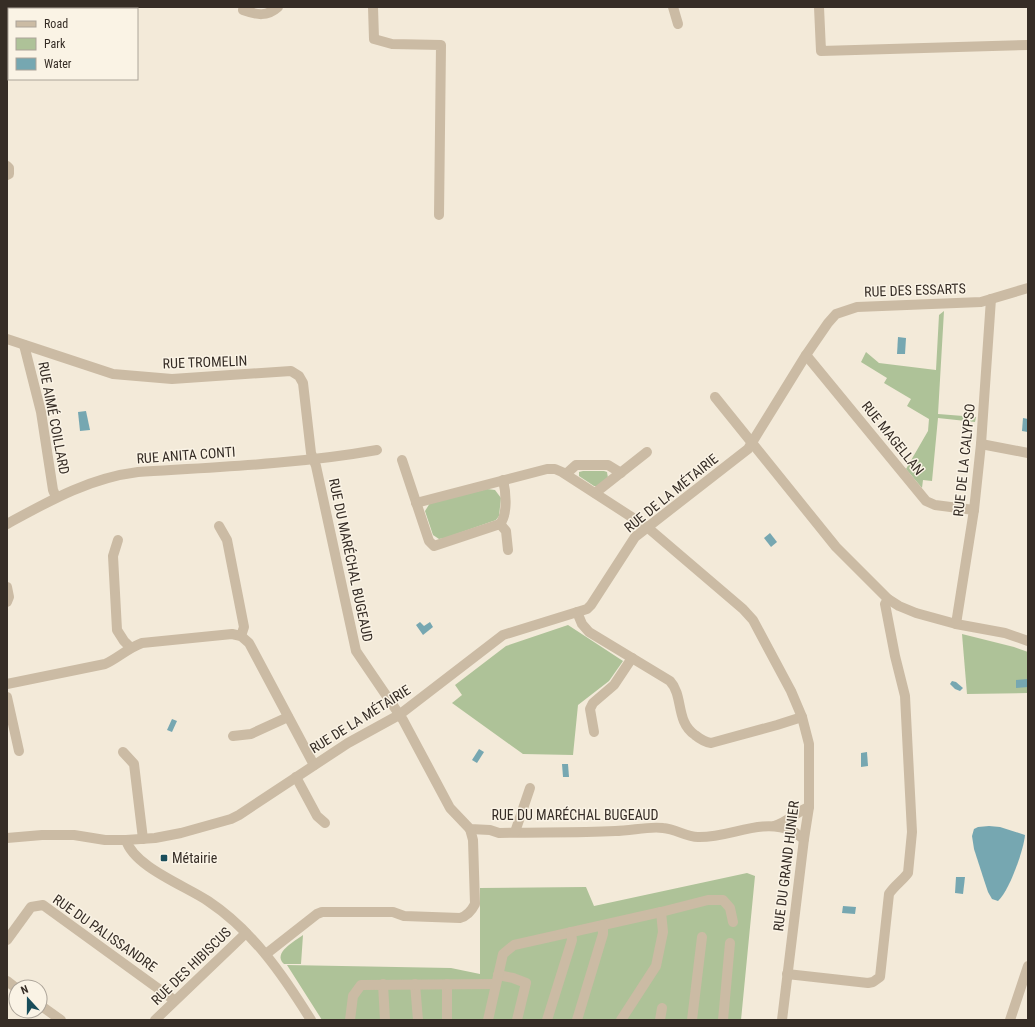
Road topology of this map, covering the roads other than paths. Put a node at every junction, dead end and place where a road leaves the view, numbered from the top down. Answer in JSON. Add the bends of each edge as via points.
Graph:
{"nodes":[{"id":1,"x":278,"y":7,"type":"edge"},
{"id":2,"x":373,"y":7,"type":"edge"},
{"id":3,"x":673,"y":7,"type":"edge"},
{"id":4,"x":820,"y":7,"type":"edge"},
{"id":5,"x":243,"y":10,"type":"dead end"},
{"id":6,"x":678,"y":24,"type":"dead end"},
{"id":7,"x":1028,"y":45,"type":"edge"},
{"id":8,"x":7,"y":166,"type":"edge"},
{"id":9,"x":7,"y":175,"type":"edge"},
{"id":10,"x":440,"y":216,"type":"dead end"},
{"id":11,"x":1028,"y":288,"type":"edge"},
{"id":12,"x":991,"y":299,"type":"junction"},
{"id":13,"x":7,"y":339,"type":"edge"},
{"id":14,"x":24,"y":345,"type":"junction"},
{"id":15,"x":806,"y":355,"type":"junction"},
{"id":16,"x":715,"y":397,"type":"dead end"},
{"id":17,"x":752,"y":443,"type":"junction"},
{"id":18,"x":981,"y":444,"type":"junction"},
{"id":19,"x":377,"y":450,"type":"dead end"},
{"id":20,"x":647,"y":452,"type":"dead end"},
{"id":21,"x":1028,"y":453,"type":"edge"},
{"id":22,"x":314,"y":460,"type":"junction"},
{"id":23,"x":402,"y":460,"type":"dead end"},
{"id":24,"x":621,"y":473,"type":"junction"},
{"id":25,"x":566,"y":474,"type":"junction"},
{"id":26,"x":503,"y":480,"type":"junction"},
{"id":27,"x":595,"y":493,"type":"junction"},
{"id":28,"x":56,"y":497,"type":"junction"},
{"id":29,"x":416,"y":503,"type":"junction"},
{"id":30,"x":974,"y":510,"type":"junction"},
{"id":31,"x":7,"y":524,"type":"edge"},
{"id":32,"x":500,"y":524,"type":"junction"},
{"id":33,"x":219,"y":526,"type":"dead end"},
{"id":34,"x":647,"y":527,"type":"junction"},
{"id":35,"x":118,"y":540,"type":"dead end"},
{"id":36,"x":508,"y":550,"type":"dead end"},
{"id":37,"x":7,"y":587,"type":"edge"},
{"id":38,"x":888,"y":598,"type":"junction"},
{"id":39,"x":7,"y":602,"type":"edge"},
{"id":40,"x":577,"y":612,"type":"junction"},
{"id":41,"x":956,"y":624,"type":"junction"},
{"id":42,"x":241,"y":636,"type":"junction"},
{"id":43,"x":1028,"y":641,"type":"edge"},
{"id":44,"x":130,"y":647,"type":"junction"},
{"id":45,"x":632,"y":658,"type":"junction"},
{"id":46,"x":7,"y":684,"type":"edge"},
{"id":47,"x":7,"y":697,"type":"edge"},
{"id":48,"x":399,"y":715,"type":"junction"},
{"id":49,"x":288,"y":716,"type":"junction"},
{"id":50,"x":802,"y":716,"type":"junction"},
{"id":51,"x":594,"y":732,"type":"dead end"},
{"id":52,"x":233,"y":736,"type":"dead end"},
{"id":53,"x":19,"y":751,"type":"dead end"},
{"id":54,"x":123,"y":752,"type":"dead end"},
{"id":55,"x":314,"y":765,"type":"junction"},
{"id":56,"x":296,"y":777,"type":"junction"},
{"id":57,"x":530,"y":788,"type":"dead end"},
{"id":58,"x":808,"y":808,"type":"junction"},
{"id":59,"x":325,"y":823,"type":"dead end"},
{"id":60,"x":774,"y":826,"type":"junction"},
{"id":61,"x":470,"y":829,"type":"junction"},
{"id":62,"x":515,"y":832,"type":"junction"},
{"id":63,"x":7,"y":838,"type":"edge"},
{"id":64,"x":143,"y":839,"type":"junction"},
{"id":65,"x":804,"y":839,"type":"junction"},
{"id":66,"x":126,"y":840,"type":"junction"},
{"id":67,"x":661,"y":912,"type":"junction"},
{"id":68,"x":733,"y":922,"type":"dead end"},
{"id":69,"x":603,"y":925,"type":"junction"},
{"id":70,"x":571,"y":932,"type":"junction"},
{"id":71,"x":246,"y":933,"type":"junction"},
{"id":72,"x":702,"y":937,"type":"dead end"},
{"id":73,"x":7,"y":940,"type":"edge"},
{"id":74,"x":730,"y":943,"type":"dead end"},
{"id":75,"x":266,"y":954,"type":"junction"},
{"id":76,"x":1028,"y":966,"type":"edge"},
{"id":77,"x":787,"y":974,"type":"junction"},
{"id":78,"x":497,"y":980,"type":"junction"},
{"id":79,"x":382,"y":984,"type":"junction"},
{"id":80,"x":415,"y":984,"type":"junction"},
{"id":81,"x":447,"y":984,"type":"junction"},
{"id":82,"x":174,"y":1000,"type":"junction"},
{"id":83,"x":662,"y":1008,"type":"dead end"},
{"id":84,"x":48,"y":1011,"type":"edge"},
{"id":85,"x":61,"y":1020,"type":"edge"},
{"id":86,"x":155,"y":1020,"type":"edge"},
{"id":87,"x":311,"y":1020,"type":"edge"},
{"id":88,"x":350,"y":1020,"type":"edge"},
{"id":89,"x":385,"y":1020,"type":"edge"},
{"id":90,"x":418,"y":1020,"type":"edge"},
{"id":91,"x":447,"y":1020,"type":"edge"},
{"id":92,"x":488,"y":1020,"type":"edge"},
{"id":93,"x":517,"y":1020,"type":"edge"},
{"id":94,"x":547,"y":1020,"type":"edge"},
{"id":95,"x":577,"y":1020,"type":"edge"},
{"id":96,"x":621,"y":1020,"type":"edge"},
{"id":97,"x":660,"y":1020,"type":"edge"},
{"id":98,"x":692,"y":1020,"type":"edge"},
{"id":99,"x":723,"y":1020,"type":"edge"},
{"id":100,"x":782,"y":1020,"type":"edge"},
{"id":101,"x":1010,"y":1020,"type":"edge"}],
"edges":[{"from":1,"to":5,"type":"street","via":[[269,14],[257,15]]},
{"from":2,"to":10,"type":"street","via":[[374,39],[392,44],[441,45]]},
{"from":3,"to":6,"type":"street"},
{"from":4,"to":7,"type":"street","via":[[821,51]]},
{"from":8,"to":9,"type":"street"},
{"from":11,"to":12,"type":"street","name":"RUE DES ESSARTS"},
{"from":12,"to":15,"type":"street","name":"RUE DES ESSARTS","via":[[981,302],[857,307],[836,314]]},
{"from":12,"to":18,"type":"street","name":"RUE DE LA CALYPSO"},
{"from":13,"to":14,"type":"street","name":"RUE TROMELIN"},
{"from":14,"to":22,"type":"street","name":"RUE TROMELIN","via":[[114,374],[172,379],[291,371],[299,376],[303,383],[311,454]]},
{"from":14,"to":28,"type":"street","name":"RUE AIMÉ COILLARD","via":[[41,412]]},
{"from":15,"to":17,"type":"street","name":"RUE DES ESSARTS"},
{"from":15,"to":30,"type":"street","name":"RUE MAGELLAN","via":[[926,501],[935,505]]},
{"from":16,"to":17,"type":"street"},
{"from":17,"to":34,"type":"street","name":"RUE DE LA MÉTAIRIE","via":[[748,449]]},
{"from":17,"to":38,"type":"street","via":[[836,547]]},
{"from":18,"to":21,"type":"street"},
{"from":18,"to":30,"type":"street","name":"RUE DE LA CALYPSO"},
{"from":19,"to":22,"type":"street","name":"RUE ANITA CONTI"},
{"from":20,"to":24,"type":"street"},
{"from":22,"to":28,"type":"street","name":"RUE ANITA CONTI","via":[[117,474]]},
{"from":22,"to":48,"type":"street","name":"RUE DU MARÉCHAL BUGEAUD","via":[[356,650]]},
{"from":23,"to":29,"type":"street"},
{"from":24,"to":25,"type":"street","via":[[608,465],[576,465]]},
{"from":24,"to":27,"type":"street"},
{"from":25,"to":26,"type":"street","name":"RUE DU GRAND HUNIER","via":[[555,469],[547,469]]},
{"from":25,"to":27,"type":"street","name":"RUE DU GRAND HUNIER"},
{"from":26,"to":29,"type":"street","name":"RUE DU GRAND HUNIER"},
{"from":26,"to":32,"type":"street","via":[[506,492],[504,520]]},
{"from":27,"to":34,"type":"street","name":"RUE DU GRAND HUNIER"},
{"from":28,"to":31,"type":"street","name":"RUE ANITA CONTI"},
{"from":29,"to":32,"type":"street","via":[[429,541],[434,546]]},
{"from":30,"to":41,"type":"street","name":"RUE DE LA CALYPSO"},
{"from":32,"to":36,"type":"street","via":[[506,531]]},
{"from":33,"to":42,"type":"street","via":[[227,540],[244,627]]},
{"from":34,"to":40,"type":"street","name":"RUE DE LA MÉTAIRIE","via":[[635,537],[591,605]]},
{"from":34,"to":50,"type":"street","name":"RUE DU GRAND HUNIER","via":[[743,608],[753,620]]},
{"from":35,"to":44,"type":"street","via":[[113,556],[118,630]]},
{"from":37,"to":39,"type":"street"},
{"from":38,"to":41,"type":"street","via":[[916,613]]},
{"from":38,"to":77,"type":"street","via":[[885,604],[905,696],[912,832],[908,873],[888,894],[880,977],[877,980],[868,983]]},
{"from":40,"to":45,"type":"street","via":[[589,632]]},
{"from":40,"to":48,"type":"street","name":"RUE DE LA MÉTAIRIE","via":[[503,635]]},
{"from":41,"to":43,"type":"street","via":[[1005,633]]},
{"from":42,"to":44,"type":"street","via":[[232,634],[142,643]]},
{"from":42,"to":49,"type":"street","via":[[249,643]]},
{"from":44,"to":46,"type":"street","via":[[105,664]]},
{"from":45,"to":50,"type":"street","via":[[670,680],[674,685],[684,724],[705,742],[711,743]]},
{"from":45,"to":51,"type":"street","via":[[614,685],[593,703],[590,709]]},
{"from":47,"to":53,"type":"street"},
{"from":48,"to":55,"type":"street","name":"RUE DE LA MÉTAIRIE"},
{"from":48,"to":61,"type":"street","name":"RUE DU MARÉCHAL BUGEAUD","via":[[450,808]]},
{"from":49,"to":52,"type":"street","via":[[251,734]]},
{"from":49,"to":55,"type":"street"},
{"from":50,"to":58,"type":"street","name":"RUE DU GRAND HUNIER","via":[[809,744]]},
{"from":54,"to":64,"type":"street","via":[[134,764]]},
{"from":55,"to":56,"type":"street","name":"RUE DE LA MÉTAIRIE"},
{"from":56,"to":59,"type":"street","via":[[317,816]]},
{"from":56,"to":64,"type":"street","name":"RUE DE LA MÉTAIRIE","via":[[231,819],[181,833]]},
{"from":57,"to":62,"type":"street"},
{"from":58,"to":60,"type":"street","name":"RUE DU MARÉCHAL BUGEAUD","via":[[783,824]]},
{"from":58,"to":65,"type":"street","name":"RUE DU GRAND HUNIER"},
{"from":60,"to":62,"type":"street","name":"RUE DU MARÉCHAL BUGEAUD","via":[[756,826],[700,837],[691,837],[663,828]]},
{"from":60,"to":65,"type":"street","name":"RUE DU MARÉCHAL BUGEAUD","via":[[792,830]]},
{"from":61,"to":62,"type":"street","name":"RUE DU MARÉCHAL BUGEAUD","via":[[499,833]]},
{"from":61,"to":75,"type":"street","via":[[473,840],[476,904],[465,917],[404,916],[393,912],[322,912]]},
{"from":63,"to":66,"type":"street","name":"RUE DE LA MÉTAIRIE","via":[[74,835],[105,840]]},
{"from":64,"to":66,"type":"street","name":"RUE DE LA MÉTAIRIE"},
{"from":65,"to":77,"type":"street","name":"RUE DU GRAND HUNIER"},
{"from":66,"to":71,"type":"street","via":[[128,847],[143,862],[208,901]]},
{"from":67,"to":68,"type":"street","via":[[708,900],[723,900],[730,908]]},
{"from":67,"to":69,"type":"street"},
{"from":67,"to":96,"type":"street","via":[[663,932],[656,966]]},
{"from":69,"to":70,"type":"street"},
{"from":69,"to":95,"type":"street","via":[[603,934]]},
{"from":70,"to":78,"type":"street","via":[[514,945],[503,954]]},
{"from":70,"to":94,"type":"street","via":[[572,940]]},
{"from":71,"to":75,"type":"street"},
{"from":71,"to":82,"type":"street","name":"RUE DES HIBISCUS"},
{"from":72,"to":98,"type":"street"},
{"from":73,"to":82,"type":"street","name":"RUE DU PALISSANDRE","via":[[31,907],[43,905]]},
{"from":74,"to":99,"type":"street"},
{"from":75,"to":87,"type":"street"},
{"from":76,"to":101,"type":"street"},
{"from":77,"to":100,"type":"street","name":"RUE DU GRAND HUNIER"},
{"from":78,"to":81,"type":"street"},
{"from":78,"to":92,"type":"street"},
{"from":78,"to":93,"type":"street","via":[[513,978],[526,983]]},
{"from":79,"to":80,"type":"street"},
{"from":79,"to":88,"type":"street","via":[[361,985],[353,996]]},
{"from":79,"to":89,"type":"street"},
{"from":80,"to":81,"type":"street"},
{"from":80,"to":90,"type":"street"},
{"from":81,"to":91,"type":"street"},
{"from":82,"to":86,"type":"street","name":"RUE DES HIBISCUS"},
{"from":83,"to":97,"type":"street"},
{"from":84,"to":85,"type":"street"}]}
